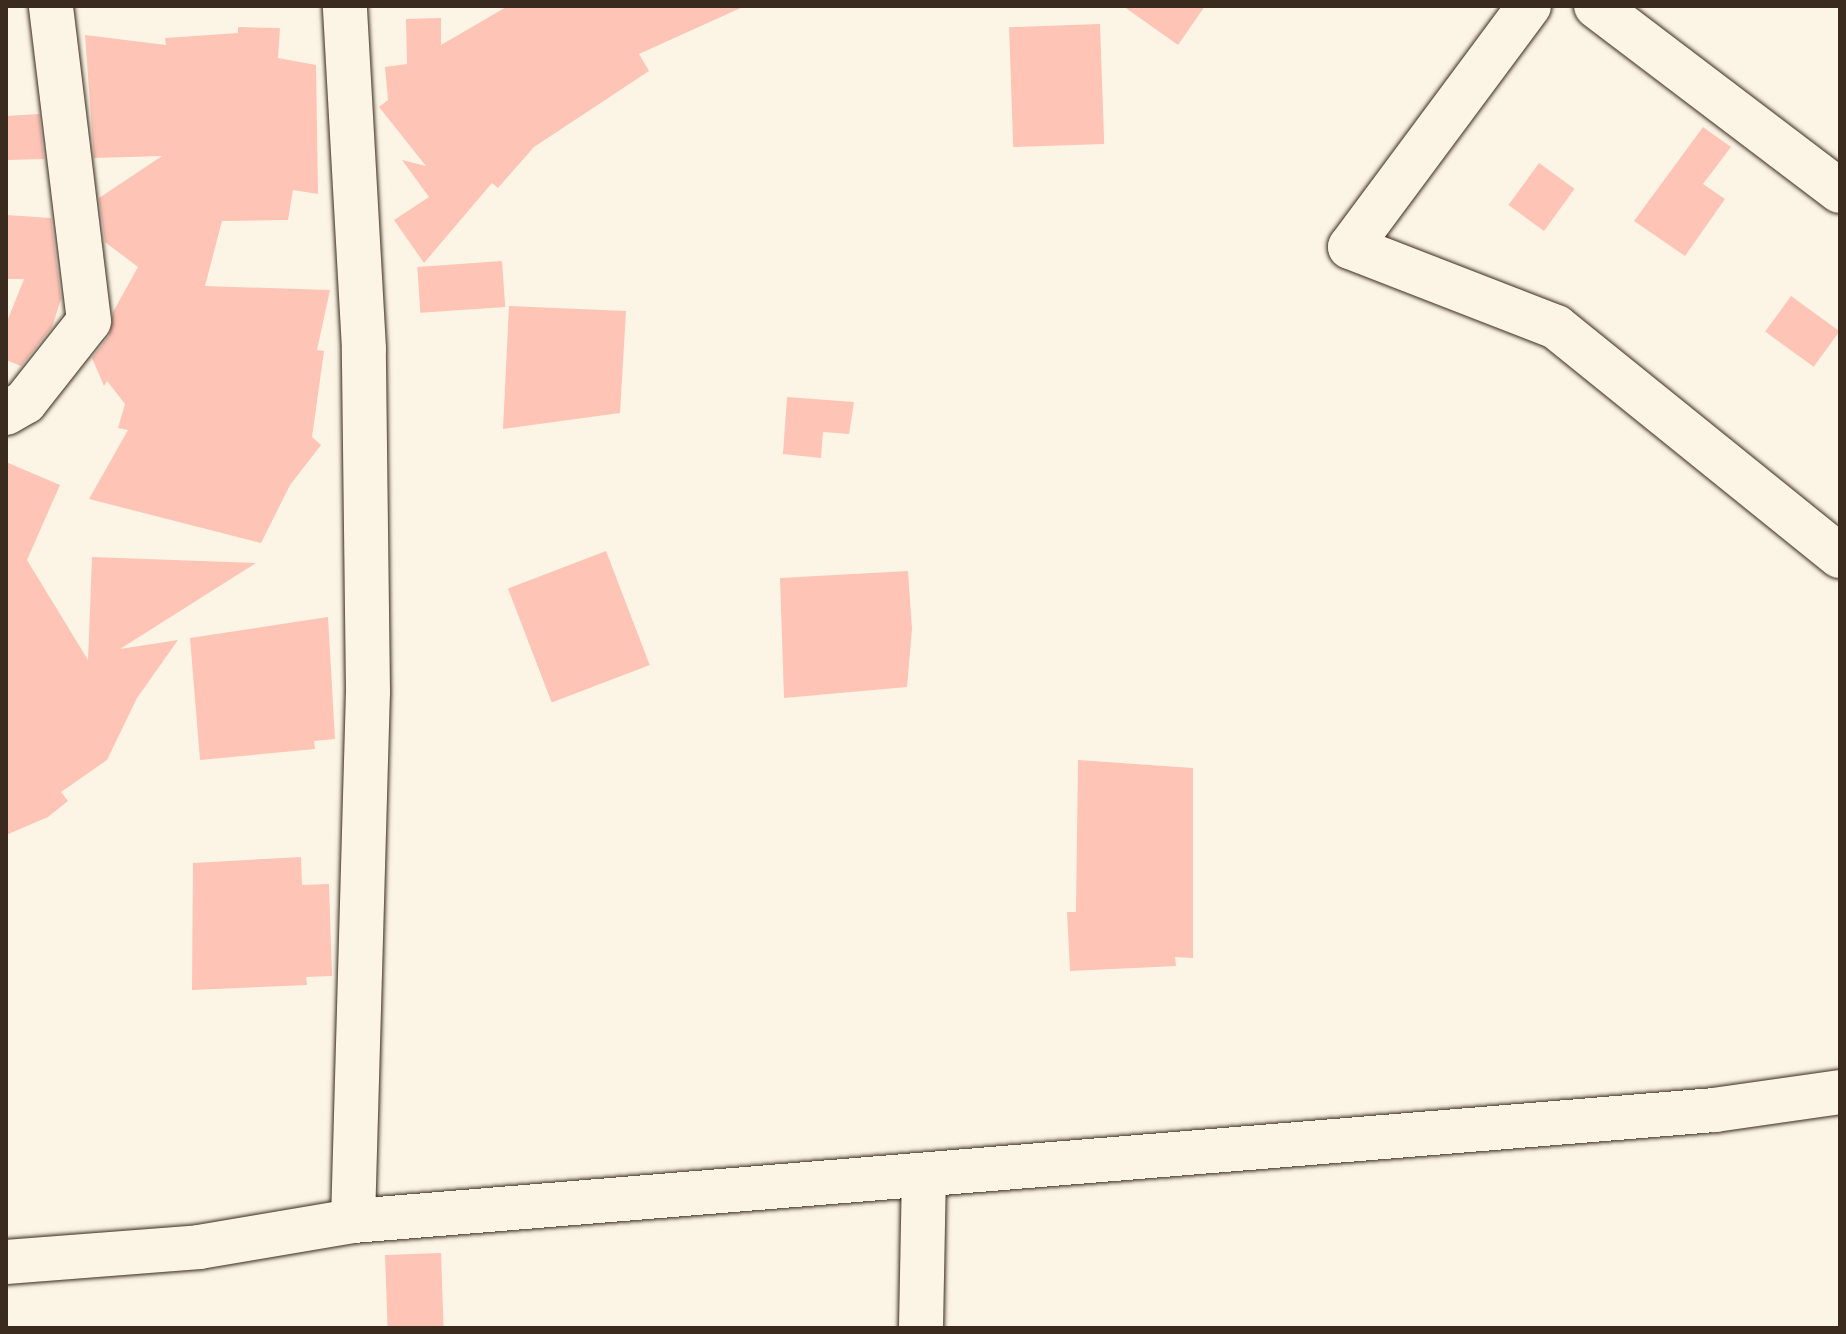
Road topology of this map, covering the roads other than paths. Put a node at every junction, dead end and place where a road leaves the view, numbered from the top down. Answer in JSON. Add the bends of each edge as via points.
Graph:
{"nodes":[{"id":1,"x":51,"y":6,"type":"edge"},
{"id":2,"x":345,"y":6,"type":"edge"},
{"id":3,"x":1529,"y":6,"type":"edge"},
{"id":4,"x":1596,"y":6,"type":"edge"},
{"id":5,"x":1840,"y":191,"type":"edge"},
{"id":6,"x":6,"y":413,"type":"edge"},
{"id":7,"x":1840,"y":556,"type":"edge"},
{"id":8,"x":1840,"y":1092,"type":"edge"},
{"id":9,"x":924,"y":1175,"type":"junction"},
{"id":10,"x":353,"y":1221,"type":"junction"},
{"id":11,"x":6,"y":1262,"type":"edge"},
{"id":12,"x":921,"y":1328,"type":"edge"}],
"edges":[{"from":1,"to":6,"type":"street","via":[[89,321],[25,402]]},
{"from":2,"to":10,"type":"street","via":[[364,349],[368,692]]},
{"from":3,"to":7,"type":"street","via":[[1350,247],[1556,327]]},
{"from":4,"to":5,"type":"street"},
{"from":8,"to":9,"type":"street","via":[[1714,1110]]},
{"from":9,"to":10,"type":"street"},
{"from":9,"to":12,"type":"street"},
{"from":10,"to":11,"type":"street","via":[[199,1247]]}]}
